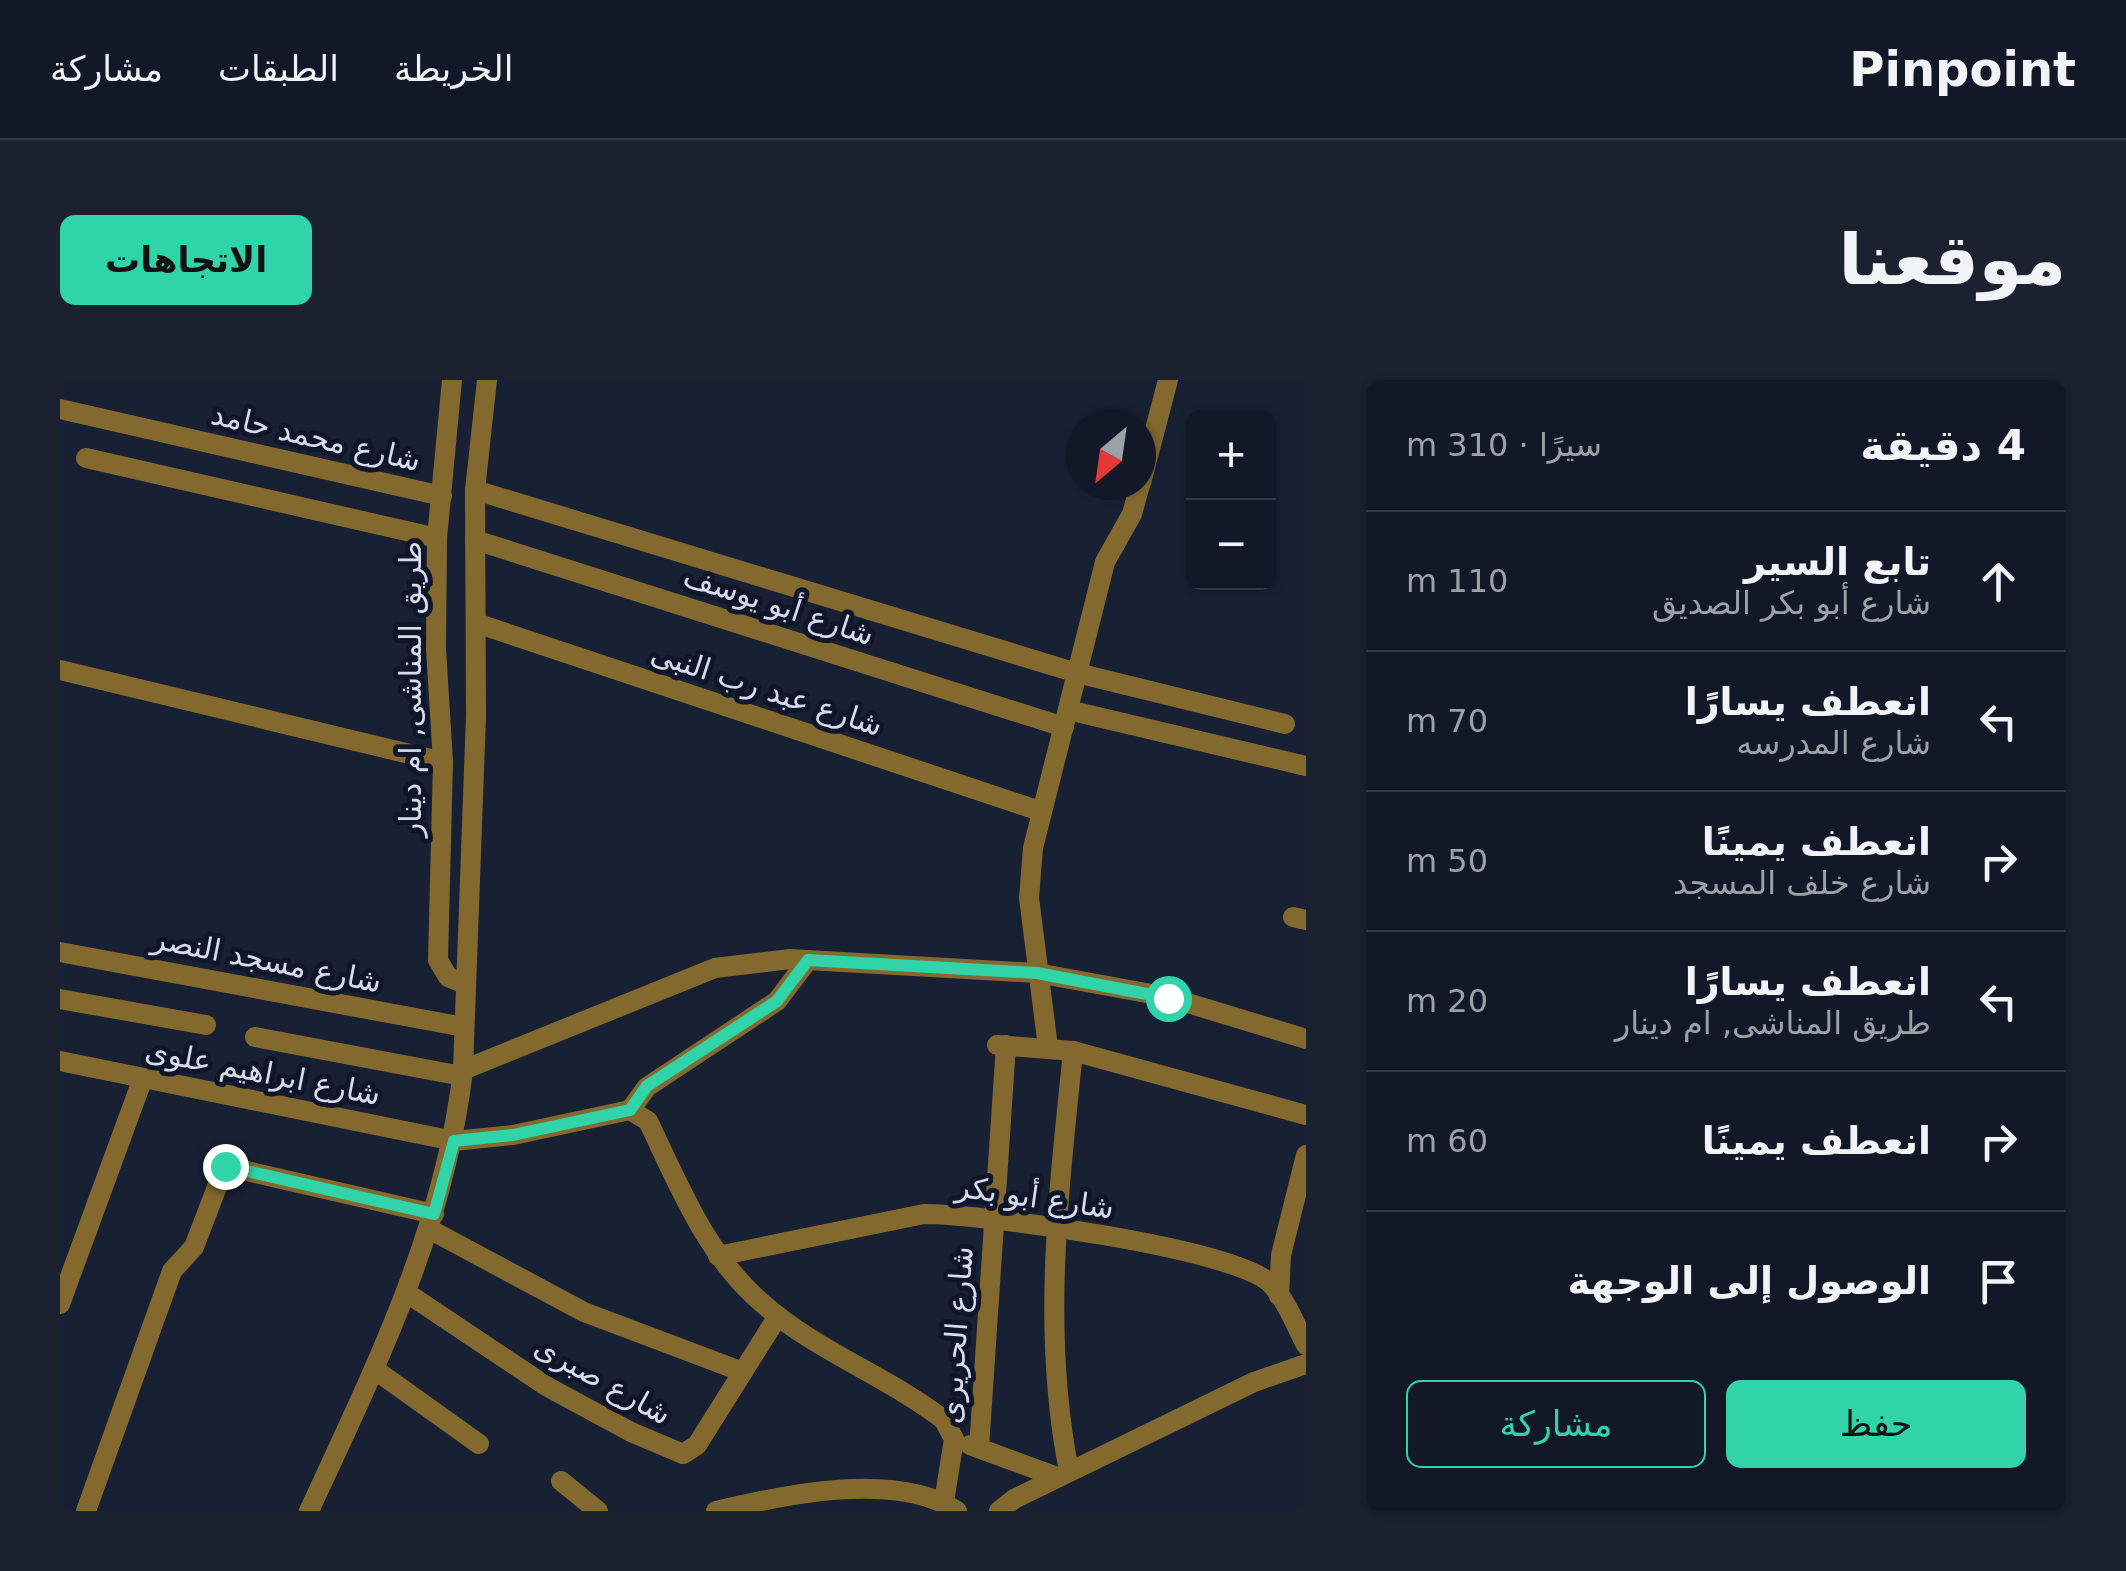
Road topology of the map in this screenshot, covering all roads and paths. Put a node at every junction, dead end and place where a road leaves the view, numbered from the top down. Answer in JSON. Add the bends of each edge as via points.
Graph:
{"nodes":[{"id":1,"x":452,"y":380,"type":"edge"},
{"id":2,"x":487,"y":380,"type":"edge"},
{"id":3,"x":1168,"y":380,"type":"edge"},
{"id":4,"x":60,"y":408,"type":"edge"},
{"id":5,"x":1156,"y":426,"type":"edge"},
{"id":6,"x":86,"y":458,"type":"dead end"},
{"id":7,"x":475,"y":490,"type":"junction"},
{"id":8,"x":442,"y":496,"type":"junction"},
{"id":9,"x":1136,"y":500,"type":"edge"},
{"id":10,"x":437,"y":538,"type":"junction"},
{"id":11,"x":475,"y":540,"type":"junction"},
{"id":12,"x":476,"y":623,"type":"junction"},
{"id":13,"x":60,"y":670,"type":"edge"},
{"id":14,"x":1076,"y":673,"type":"junction"},
{"id":15,"x":1066,"y":718,"type":"junction"},
{"id":16,"x":1285,"y":724,"type":"dead end"},
{"id":17,"x":443,"y":762,"type":"junction"},
{"id":18,"x":1306,"y":766,"type":"edge"},
{"id":19,"x":1040,"y":812,"type":"junction"},
{"id":20,"x":60,"y":952,"type":"edge"},
{"id":21,"x":808,"y":960,"type":"junction"},
{"id":22,"x":1037,"y":973,"type":"junction"},
{"id":23,"x":465,"y":984,"type":"junction"},
{"id":24,"x":60,"y":998,"type":"edge"},
{"id":25,"x":206,"y":1026,"type":"dead end"},
{"id":26,"x":464,"y":1027,"type":"junction"},
{"id":27,"x":255,"y":1037,"type":"dead end"},
{"id":28,"x":1306,"y":1038,"type":"edge"},
{"id":29,"x":1048,"y":1047,"type":"junction"},
{"id":30,"x":1073,"y":1051,"type":"junction"},
{"id":31,"x":60,"y":1061,"type":"edge"},
{"id":32,"x":463,"y":1073,"type":"junction"},
{"id":33,"x":142,"y":1078,"type":"junction"},
{"id":34,"x":630,"y":1110,"type":"junction"},
{"id":35,"x":1306,"y":1115,"type":"edge"},
{"id":36,"x":454,"y":1141,"type":"junction"},
{"id":37,"x":1306,"y":1155,"type":"edge"},
{"id":38,"x":994,"y":1220,"type":"junction"},
{"id":39,"x":432,"y":1221,"type":"junction"},
{"id":40,"x":1056,"y":1229,"type":"junction"},
{"id":41,"x":718,"y":1256,"type":"junction"},
{"id":42,"x":406,"y":1293,"type":"junction"},
{"id":43,"x":1278,"y":1296,"type":"junction"},
{"id":44,"x":60,"y":1304,"type":"edge"},
{"id":45,"x":778,"y":1316,"type":"junction"},
{"id":46,"x":1306,"y":1345,"type":"edge"},
{"id":47,"x":1306,"y":1364,"type":"edge"},
{"id":48,"x":374,"y":1369,"type":"junction"},
{"id":49,"x":742,"y":1372,"type":"junction"},
{"id":50,"x":954,"y":1439,"type":"junction"},
{"id":51,"x":479,"y":1444,"type":"dead end"},
{"id":52,"x":979,"y":1448,"type":"junction"},
{"id":53,"x":1063,"y":1474,"type":"junction"},
{"id":54,"x":561,"y":1481,"type":"dead end"},
{"id":55,"x":951,"y":1506,"type":"edge"},
{"id":56,"x":86,"y":1511,"type":"edge"},
{"id":57,"x":309,"y":1511,"type":"edge"},
{"id":58,"x":598,"y":1511,"type":"edge"},
{"id":59,"x":716,"y":1511,"type":"edge"},
{"id":60,"x":999,"y":1511,"type":"edge"}],
"edges":[{"from":1,"to":8,"type":"street","name":"طريق المناشى, ام دينار"},
{"from":2,"to":7,"type":"street","name":"طريق المناشى, ام دينار"},
{"from":3,"to":5,"type":"street"},
{"from":4,"to":8,"type":"street","name":"شارع محمد حامد"},
{"from":6,"to":10,"type":"street"},
{"from":7,"to":11,"type":"street","name":"طريق المناشى, ام دينار"},
{"from":7,"to":14,"type":"street"},
{"from":8,"to":10,"type":"street","name":"طريق المناشى, ام دينار"},
{"from":9,"to":14,"type":"street","via":[[1105,562]]},
{"from":10,"to":17,"type":"street","name":"طريق المناشى, ام دينار"},
{"from":11,"to":12,"type":"street","name":"طريق المناشى, ام دينار"},
{"from":11,"to":15,"type":"street","name":"شارع أبو يوسف"},
{"from":12,"to":19,"type":"street","name":"شارع عبد رب النبى"},
{"from":12,"to":23,"type":"street","name":"طريق المناشى, ام دينار"},
{"from":13,"to":17,"type":"street"},
{"from":14,"to":15,"type":"street"},
{"from":14,"to":16,"type":"street"},
{"from":15,"to":18,"type":"street","name":"شارع أبو يوسف"},
{"from":15,"to":19,"type":"street"},
{"from":17,"to":23,"type":"street","name":"طريق المناشى, ام دينار","via":[[438,960],[448,977]]},
{"from":19,"to":22,"type":"street","via":[[1029,898]]},
{"from":20,"to":26,"type":"street","name":"شارع مسجد النصر"},
{"from":21,"to":22,"type":"street"},
{"from":21,"to":32,"type":"street","via":[[715,968]]},
{"from":21,"to":34,"type":"street","via":[[777,1001],[647,1086]]},
{"from":22,"to":28,"type":"street","via":[[1168,998]]},
{"from":22,"to":29,"type":"street"},
{"from":23,"to":26,"type":"street","name":"طريق المناشى, ام دينار"},
{"from":24,"to":25,"type":"street"},
{"from":26,"to":32,"type":"street","name":"طريق المناشى, ام دينار"},
{"from":27,"to":32,"type":"street"},
{"from":29,"to":30,"type":"street"},
{"from":29,"to":38,"type":"street","name":"شارع الحريرى","via":[[1000,1045]]},
{"from":30,"to":35,"type":"street"},
{"from":30,"to":40,"type":"street"},
{"from":31,"to":33,"type":"street","name":"شارع ابراهيم علوى"},
{"from":32,"to":36,"type":"street","name":"طريق المناشى, ام دينار"},
{"from":33,"to":36,"type":"street","name":"شارع ابراهيم علوى"},
{"from":33,"to":44,"type":"street"},
{"from":34,"to":36,"type":"street","name":"شارع ابراهيم علوى"},
{"from":34,"to":41,"type":"street","via":[[648,1121]]},
{"from":36,"to":39,"type":"street","name":"طريق المناشى, ام دينار"},
{"from":37,"to":43,"type":"street","via":[[1281,1255]]},
{"from":38,"to":40,"type":"street","name":"شارع أبو بكر"},
{"from":38,"to":41,"type":"street","name":"شارع أبو بكر","via":[[924,1214]]},
{"from":38,"to":52,"type":"street","name":"شارع الحريرى"},
{"from":39,"to":42,"type":"street","name":"طريق المناشى, ام دينار"},
{"from":39,"to":49,"type":"street","via":[[548,1295]]},
{"from":39,"to":56,"type":"street","via":[[225,1166],[194,1247],[172,1271]]},
{"from":40,"to":43,"type":"street","name":"شارع أبو بكر","via":[[1170,1247],[1256,1275]]},
{"from":40,"to":53,"type":"street","via":[[1055,1398]]},
{"from":41,"to":45,"type":"street"},
{"from":42,"to":48,"type":"street","name":"طريق المناشى, ام دينار"},
{"from":42,"to":49,"type":"street","name":"شارع صبرى","via":[[546,1386],[674,1453],[697,1445]]},
{"from":43,"to":46,"type":"street","name":"شارع أبو بكر"},
{"from":45,"to":49,"type":"street","name":"شارع صبرى"},
{"from":45,"to":50,"type":"street","via":[[936,1414]]},
{"from":47,"to":53,"type":"street","via":[[1254,1382]]},
{"from":48,"to":51,"type":"street"},
{"from":48,"to":57,"type":"street","name":"طريق المناشى, ام دينار"},
{"from":50,"to":52,"type":"street"},
{"from":50,"to":55,"type":"street"},
{"from":52,"to":53,"type":"street"},
{"from":53,"to":60,"type":"street"},
{"from":54,"to":58,"type":"street"},
{"from":55,"to":59,"type":"street","via":[[864,1489]]}]}
